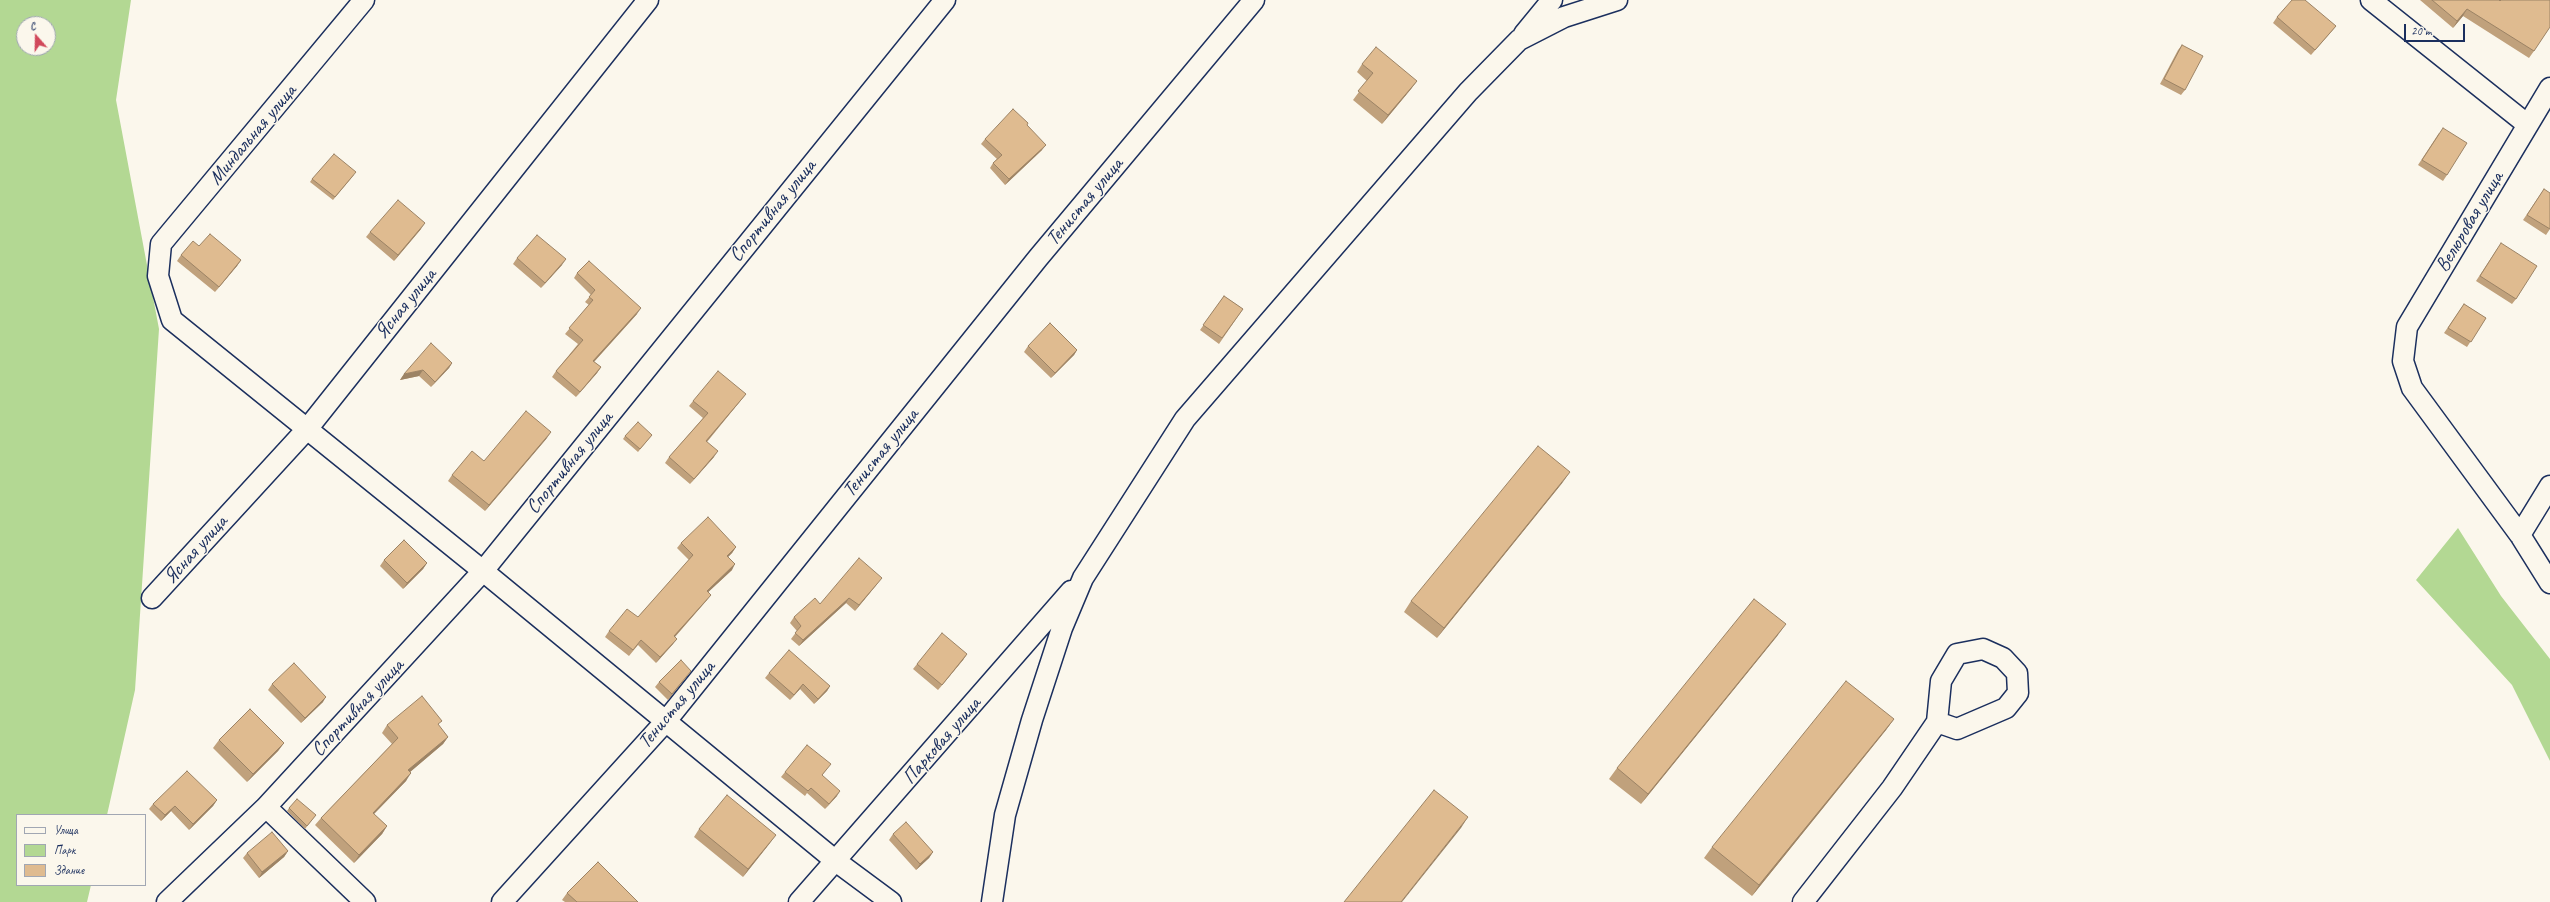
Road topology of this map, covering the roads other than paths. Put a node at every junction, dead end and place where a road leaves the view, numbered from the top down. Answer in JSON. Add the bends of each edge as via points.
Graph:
{"nodes":[{"id":1,"x":364,"y":0,"type":"edge"},
{"id":2,"x":648,"y":0,"type":"edge"},
{"id":3,"x":945,"y":0,"type":"edge"},
{"id":4,"x":1254,"y":0,"type":"edge"},
{"id":5,"x":1552,"y":0,"type":"edge"},
{"id":6,"x":1617,"y":0,"type":"edge"},
{"id":7,"x":2375,"y":1,"type":"edge"},
{"id":8,"x":1519,"y":40,"type":"junction"},
{"id":9,"x":2550,"y":88,"type":"edge"},
{"id":10,"x":2528,"y":125,"type":"junction"},
{"id":11,"x":308,"y":428,"type":"junction"},
{"id":12,"x":2550,"y":486,"type":"edge"},
{"id":13,"x":2520,"y":535,"type":"junction"},
{"id":14,"x":484,"y":571,"type":"junction"},
{"id":15,"x":1083,"y":578,"type":"junction"},
{"id":16,"x":2550,"y":583,"type":"edge"},
{"id":17,"x":152,"y":598,"type":"dead end"},
{"id":18,"x":666,"y":721,"type":"junction"},
{"id":19,"x":1937,"y":722,"type":"junction"},
{"id":20,"x":266,"y":807,"type":"junction"},
{"id":21,"x":837,"y":862,"type":"junction"},
{"id":22,"x":167,"y":902,"type":"edge"},
{"id":23,"x":365,"y":902,"type":"edge"},
{"id":24,"x":502,"y":902,"type":"edge"},
{"id":25,"x":799,"y":902,"type":"edge"},
{"id":26,"x":891,"y":902,"type":"edge"},
{"id":27,"x":992,"y":902,"type":"edge"},
{"id":28,"x":1803,"y":902,"type":"edge"}],
"edges":[{"from":1,"to":11,"type":"street","name":"Миндальная улица","via":[[161,244],[158,276],[172,320]]},
{"from":2,"to":11,"type":"street","name":"Ясная улица"},
{"from":3,"to":14,"type":"street","name":"Спортивная улица"},
{"from":4,"to":18,"type":"street","name":"Тенистая улица","via":[[1038,258]]},
{"from":5,"to":8,"type":"street"},
{"from":6,"to":8,"type":"street","via":[[1564,16]]},
{"from":7,"to":10,"type":"street"},
{"from":8,"to":15,"type":"street","via":[[1468,92],[1206,393],[1185,419]]},
{"from":9,"to":10,"type":"street","name":"Велюровая улица"},
{"from":10,"to":13,"type":"street","name":"Велюровая улица","via":[[2407,327],[2403,361],[2412,388]]},
{"from":11,"to":14,"type":"street"},
{"from":11,"to":17,"type":"street","name":"Ясная улица"},
{"from":12,"to":13,"type":"street"},
{"from":13,"to":16,"type":"street"},
{"from":14,"to":18,"type":"street"},
{"from":14,"to":20,"type":"street","name":"Спортивная улица"},
{"from":15,"to":21,"type":"street","name":"Парковая улица"},
{"from":15,"to":27,"type":"street","via":[[1062,628],[1023,749],[1005,815]]},
{"from":18,"to":21,"type":"street"},
{"from":18,"to":24,"type":"street","name":"Тенистая улица"},
{"from":19,"to":19,"type":"street","via":[[1941,681],[1957,654],[1982,649],[2003,658],[2017,673],[2018,693],[2006,708],[1957,729]]},
{"from":19,"to":28,"type":"street","via":[[1892,788]]},
{"from":20,"to":22,"type":"street","name":"Спортивная улица"},
{"from":20,"to":23,"type":"street"},
{"from":21,"to":25,"type":"street","name":"Парковая улица"},
{"from":21,"to":26,"type":"street"}]}
